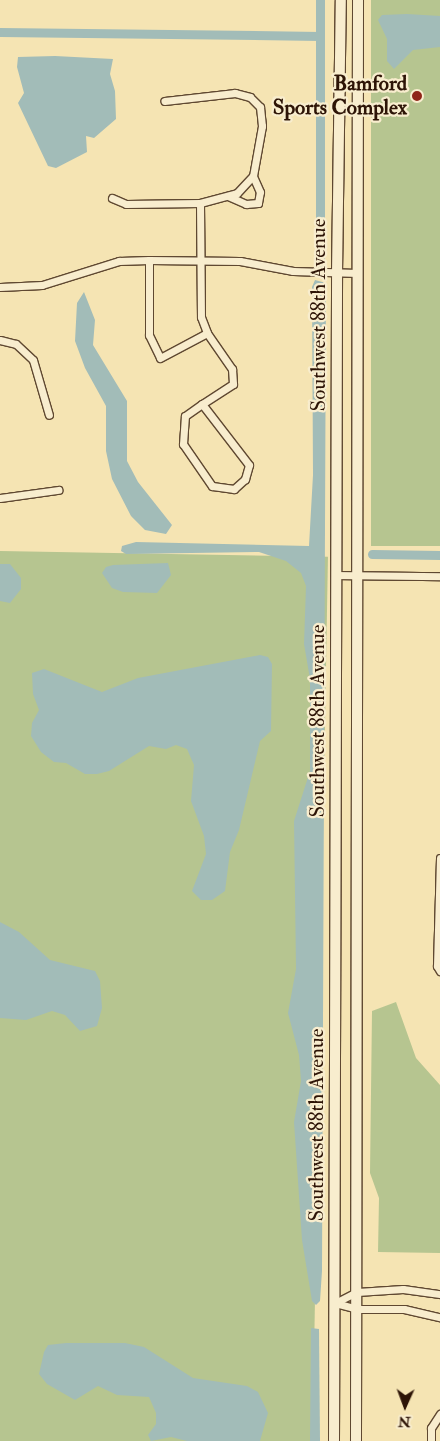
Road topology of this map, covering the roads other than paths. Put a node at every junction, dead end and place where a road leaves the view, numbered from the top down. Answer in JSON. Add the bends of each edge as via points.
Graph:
{"nodes":[{"id":1,"x":341,"y":0,"type":"edge"},
{"id":2,"x":358,"y":0,"type":"edge"},
{"id":3,"x":164,"y":101,"type":"dead end"},
{"id":4,"x":253,"y":176,"type":"junction"},
{"id":5,"x":228,"y":196,"type":"junction"},
{"id":6,"x":112,"y":198,"type":"dead end"},
{"id":7,"x":200,"y":203,"type":"junction"},
{"id":8,"x":148,"y":260,"type":"junction"},
{"id":9,"x":199,"y":260,"type":"junction"},
{"id":10,"x":337,"y":273,"type":"junction"},
{"id":11,"x":358,"y":273,"type":"junction"},
{"id":12,"x":1,"y":287,"type":"edge"},
{"id":13,"x":0,"y":296,"type":"edge"},
{"id":14,"x":207,"y":333,"type":"junction"},
{"id":15,"x":0,"y":340,"type":"edge"},
{"id":16,"x":202,"y":404,"type":"junction"},
{"id":17,"x":49,"y":415,"type":"dead end"},
{"id":18,"x":58,"y":490,"type":"dead end"},
{"id":19,"x":0,"y":498,"type":"edge"},
{"id":20,"x":336,"y":575,"type":"junction"},
{"id":21,"x":356,"y":575,"type":"junction"},
{"id":22,"x":440,"y":576,"type":"edge"},
{"id":23,"x":440,"y":858,"type":"edge"},
{"id":24,"x":440,"y":972,"type":"edge"},
{"id":25,"x":357,"y":1292,"type":"junction"},
{"id":26,"x":440,"y":1294,"type":"edge"},
{"id":27,"x":335,"y":1303,"type":"junction"},
{"id":28,"x":357,"y":1309,"type":"junction"},
{"id":29,"x":440,"y":1317,"type":"edge"},
{"id":30,"x":440,"y":1414,"type":"edge"},
{"id":31,"x":334,"y":1441,"type":"edge"},
{"id":32,"x":356,"y":1441,"type":"edge"},
{"id":33,"x":431,"y":1441,"type":"edge"}],
"edges":[{"from":1,"to":10,"type":"main road","name":"Southwest 88th Avenue"},
{"from":2,"to":11,"type":"main road","name":"Southwest 88th Avenue"},
{"from":3,"to":4,"type":"street","via":[[235,93],[250,97],[260,107],[262,126]]},
{"from":4,"to":5,"type":"street","via":[[243,189]]},
{"from":4,"to":5,"type":"street","via":[[260,192],[258,203],[246,204]]},
{"from":5,"to":7,"type":"street"},
{"from":6,"to":7,"type":"street","via":[[126,204]]},
{"from":7,"to":9,"type":"street"},
{"from":8,"to":9,"type":"street"},
{"from":8,"to":12,"type":"street","via":[[119,261],[42,285]]},
{"from":8,"to":14,"type":"street","via":[[149,334],[160,358]]},
{"from":9,"to":10,"type":"street","via":[[240,261],[292,271]]},
{"from":9,"to":14,"type":"street","via":[[201,317]]},
{"from":10,"to":11,"type":"street"},
{"from":10,"to":20,"type":"main road","name":"Southwest 88th Avenue"},
{"from":11,"to":21,"type":"main road","name":"Southwest 88th Avenue"},
{"from":12,"to":13,"type":"street"},
{"from":14,"to":16,"type":"street","via":[[232,369],[233,384]]},
{"from":15,"to":17,"type":"street","via":[[16,344],[33,360]]},
{"from":16,"to":16,"type":"street","via":[[185,416],[183,444],[212,486],[234,489],[245,479],[248,466]]},
{"from":18,"to":19,"type":"street"},
{"from":20,"to":21,"type":"street"},
{"from":20,"to":27,"type":"main road","name":"Southwest 88th Avenue"},
{"from":21,"to":22,"type":"street"},
{"from":21,"to":25,"type":"main road","name":"Southwest 88th Avenue"},
{"from":23,"to":24,"type":"street","via":[[437,966]]},
{"from":25,"to":26,"type":"street","via":[[403,1289]]},
{"from":25,"to":27,"type":"street"},
{"from":25,"to":28,"type":"main road","name":"Southwest 88th Avenue"},
{"from":27,"to":28,"type":"street"},
{"from":27,"to":31,"type":"main road","name":"Southwest 88th Avenue"},
{"from":28,"to":29,"type":"street","via":[[404,1309]]},
{"from":28,"to":32,"type":"main road","name":"Southwest 88th Avenue"},
{"from":30,"to":33,"type":"street","via":[[431,1428]]}]}
